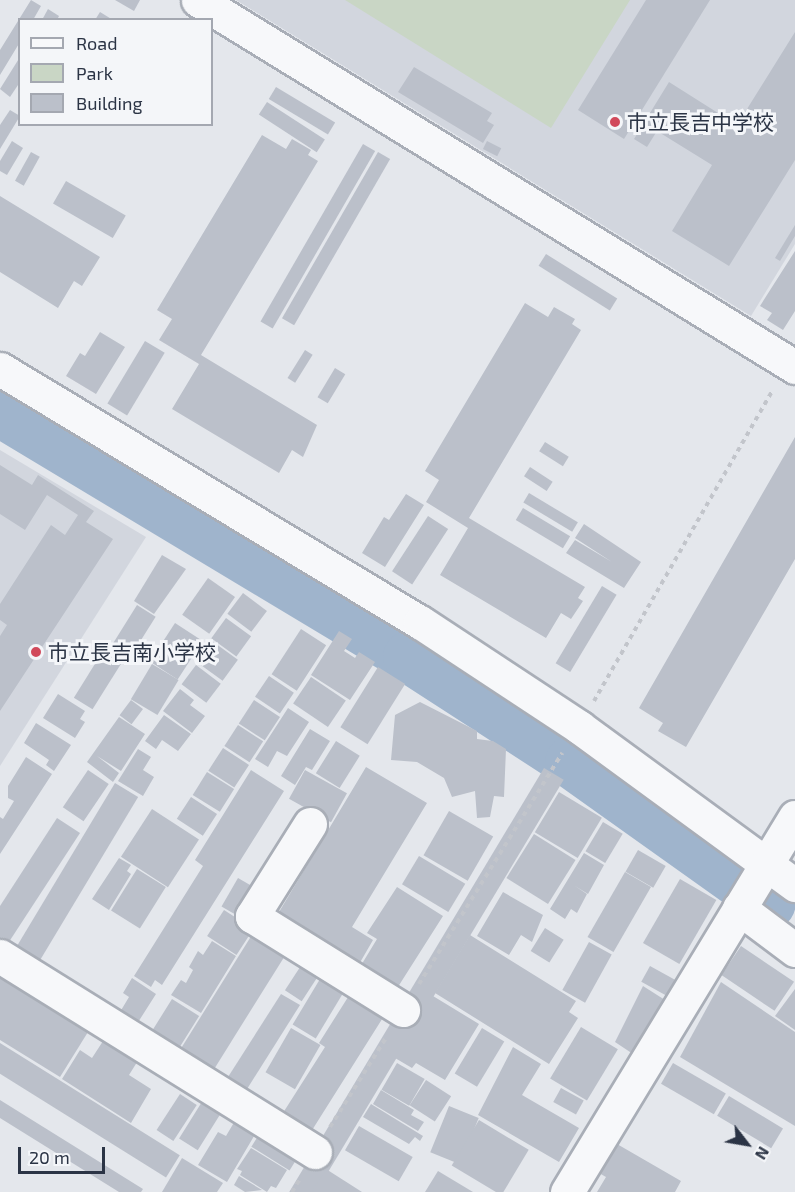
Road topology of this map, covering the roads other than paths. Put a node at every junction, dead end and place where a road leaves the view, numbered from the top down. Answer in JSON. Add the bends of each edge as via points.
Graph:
{"nodes":[{"id":1,"x":198,"y":0,"type":"edge"},
{"id":2,"x":792,"y":355,"type":"edge"},
{"id":3,"x":0,"y":369,"type":"edge"},
{"id":4,"x":795,"y":817,"type":"edge"},
{"id":5,"x":310,"y":824,"type":"dead end"},
{"id":6,"x":765,"y":866,"type":"junction"},
{"id":7,"x":795,"y":885,"type":"edge"},
{"id":8,"x":739,"y":908,"type":"junction"},
{"id":9,"x":795,"y":950,"type":"edge"},
{"id":10,"x":0,"y":956,"type":"edge"},
{"id":11,"x":403,"y":1010,"type":"road end"},
{"id":12,"x":315,"y":1152,"type":"road end"},
{"id":13,"x":567,"y":1192,"type":"edge"}],
"edges":[{"from":1,"to":2,"type":"street"},
{"from":3,"to":6,"type":"street","via":[[420,622],[579,727]]},
{"from":4,"to":6,"type":"street"},
{"from":5,"to":11,"type":"street","via":[[252,916]]},
{"from":6,"to":7,"type":"street"},
{"from":6,"to":8,"type":"street"},
{"from":8,"to":9,"type":"street"},
{"from":8,"to":13,"type":"street"},
{"from":10,"to":12,"type":"street"}]}
